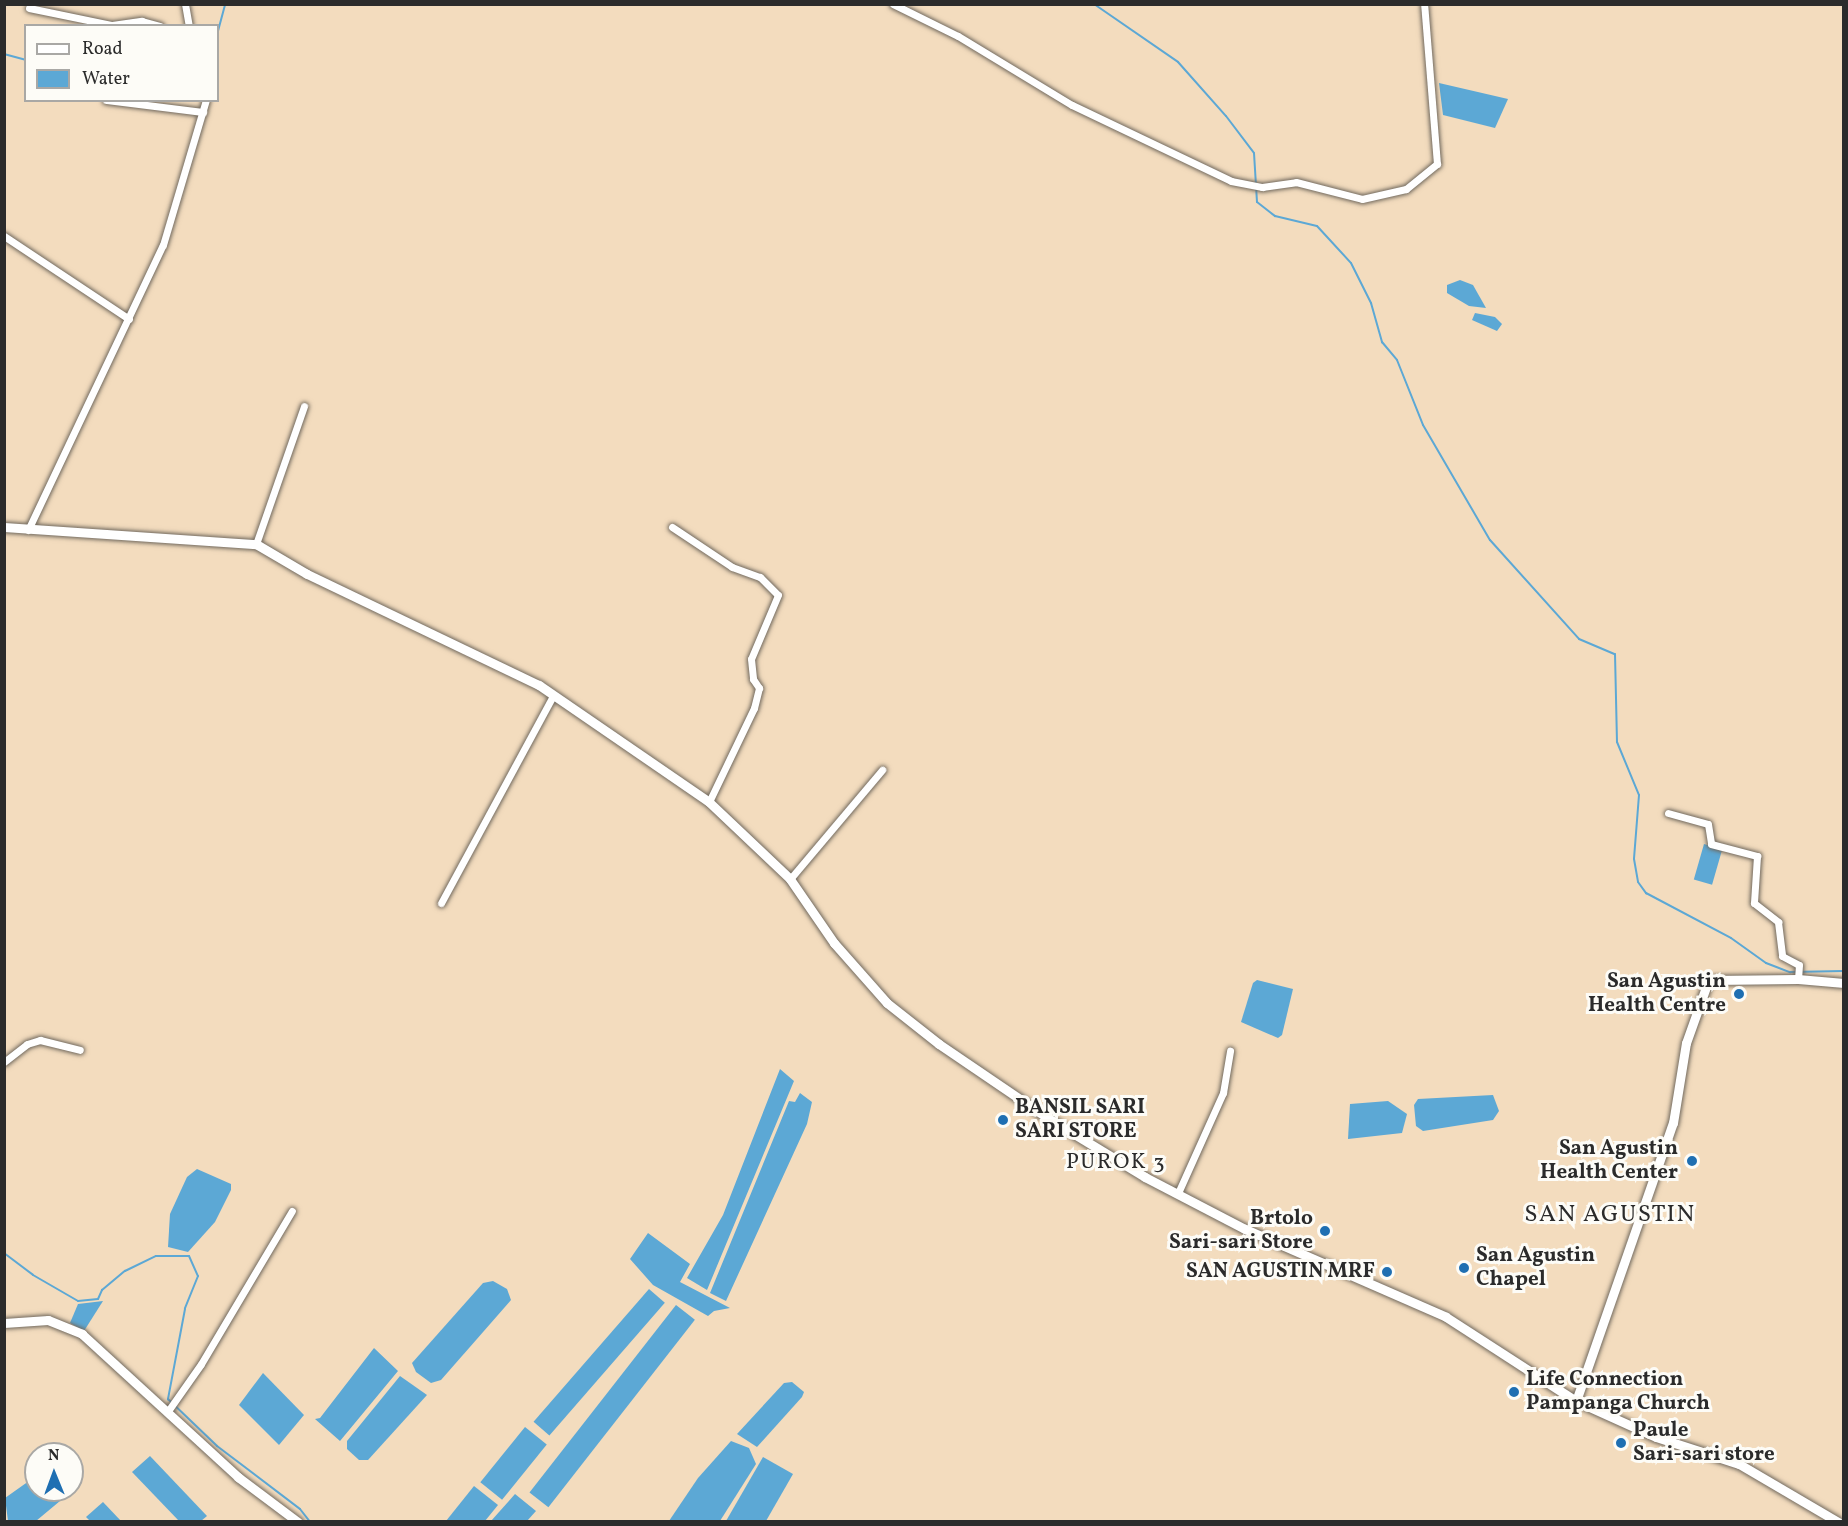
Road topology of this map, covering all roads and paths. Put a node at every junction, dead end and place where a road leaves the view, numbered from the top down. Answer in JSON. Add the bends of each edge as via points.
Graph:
{"nodes":[{"id":1,"x":185,"y":4,"type":"edge"},
{"id":2,"x":893,"y":4,"type":"edge"},
{"id":3,"x":1424,"y":4,"type":"edge"},
{"id":4,"x":29,"y":8,"type":"dead end"},
{"id":5,"x":107,"y":24,"type":"edge"},
{"id":6,"x":120,"y":24,"type":"edge"},
{"id":7,"x":153,"y":24,"type":"edge"},
{"id":8,"x":189,"y":24,"type":"edge"},
{"id":9,"x":122,"y":102,"type":"edge"},
{"id":10,"x":206,"y":102,"type":"edge"},
{"id":11,"x":203,"y":112,"type":"junction"},
{"id":12,"x":4,"y":236,"type":"edge"},
{"id":13,"x":129,"y":319,"type":"junction"},
{"id":14,"x":304,"y":406,"type":"dead end"},
{"id":15,"x":4,"y":527,"type":"edge"},
{"id":16,"x":672,"y":527,"type":"dead end"},
{"id":17,"x":28,"y":530,"type":"junction"},
{"id":18,"x":255,"y":543,"type":"junction"},
{"id":19,"x":553,"y":696,"type":"junction"},
{"id":20,"x":882,"y":770,"type":"dead end"},
{"id":21,"x":709,"y":802,"type":"junction"},
{"id":22,"x":1668,"y":813,"type":"dead end"},
{"id":23,"x":790,"y":879,"type":"junction"},
{"id":24,"x":441,"y":903,"type":"dead end"},
{"id":25,"x":1798,"y":979,"type":"junction"},
{"id":26,"x":1844,"y":983,"type":"edge"},
{"id":27,"x":80,"y":1050,"type":"dead end"},
{"id":28,"x":1230,"y":1051,"type":"dead end"},
{"id":29,"x":4,"y":1062,"type":"edge"},
{"id":30,"x":1178,"y":1193,"type":"junction"},
{"id":31,"x":292,"y":1211,"type":"dead end"},
{"id":32,"x":4,"y":1323,"type":"edge"},
{"id":33,"x":1576,"y":1401,"type":"junction"},
{"id":34,"x":168,"y":1411,"type":"junction"},
{"id":35,"x":298,"y":1521,"type":"edge"},
{"id":36,"x":1838,"y":1521,"type":"edge"}],
"edges":[{"from":1,"to":8,"type":"street"},
{"from":2,"to":3,"type":"street","via":[[958,36],[1072,105],[1249,186],[1296,182],[1362,199],[1406,189],[1432,172],[1438,150]]},
{"from":4,"to":5,"type":"street"},
{"from":6,"to":7,"type":"street"},
{"from":9,"to":11,"type":"street"},
{"from":10,"to":11,"type":"street"},
{"from":11,"to":13,"type":"street","via":[[163,245]]},
{"from":12,"to":13,"type":"street"},
{"from":13,"to":17,"type":"street"},
{"from":14,"to":18,"type":"street"},
{"from":15,"to":17,"type":"street"},
{"from":16,"to":21,"type":"street","via":[[732,567],[760,577],[778,595],[751,659],[753,679],[759,688],[754,708]]},
{"from":17,"to":18,"type":"street"},
{"from":18,"to":19,"type":"street","via":[[307,574],[480,654]]},
{"from":19,"to":21,"type":"street"},
{"from":19,"to":24,"type":"street"},
{"from":20,"to":23,"type":"street"},
{"from":21,"to":23,"type":"street"},
{"from":22,"to":25,"type":"street","via":[[1708,824],[1711,844],[1757,856],[1754,903],[1778,922],[1782,957],[1799,965]]},
{"from":23,"to":30,"type":"street","via":[[834,943],[887,1003],[939,1044],[1051,1120]]},
{"from":25,"to":26,"type":"street"},
{"from":25,"to":33,"type":"street","via":[[1712,980],[1707,984],[1686,1043],[1673,1123]]},
{"from":27,"to":29,"type":"street","via":[[40,1040],[27,1044]]},
{"from":28,"to":30,"type":"street","via":[[1223,1093]]},
{"from":30,"to":33,"type":"street","via":[[1304,1256],[1446,1317]]},
{"from":31,"to":34,"type":"street"},
{"from":32,"to":34,"type":"street","via":[[48,1320],[69,1326],[104,1351]]},
{"from":33,"to":36,"type":"street","via":[[1656,1437],[1738,1464]]},
{"from":34,"to":35,"type":"street","via":[[238,1477]]}]}
